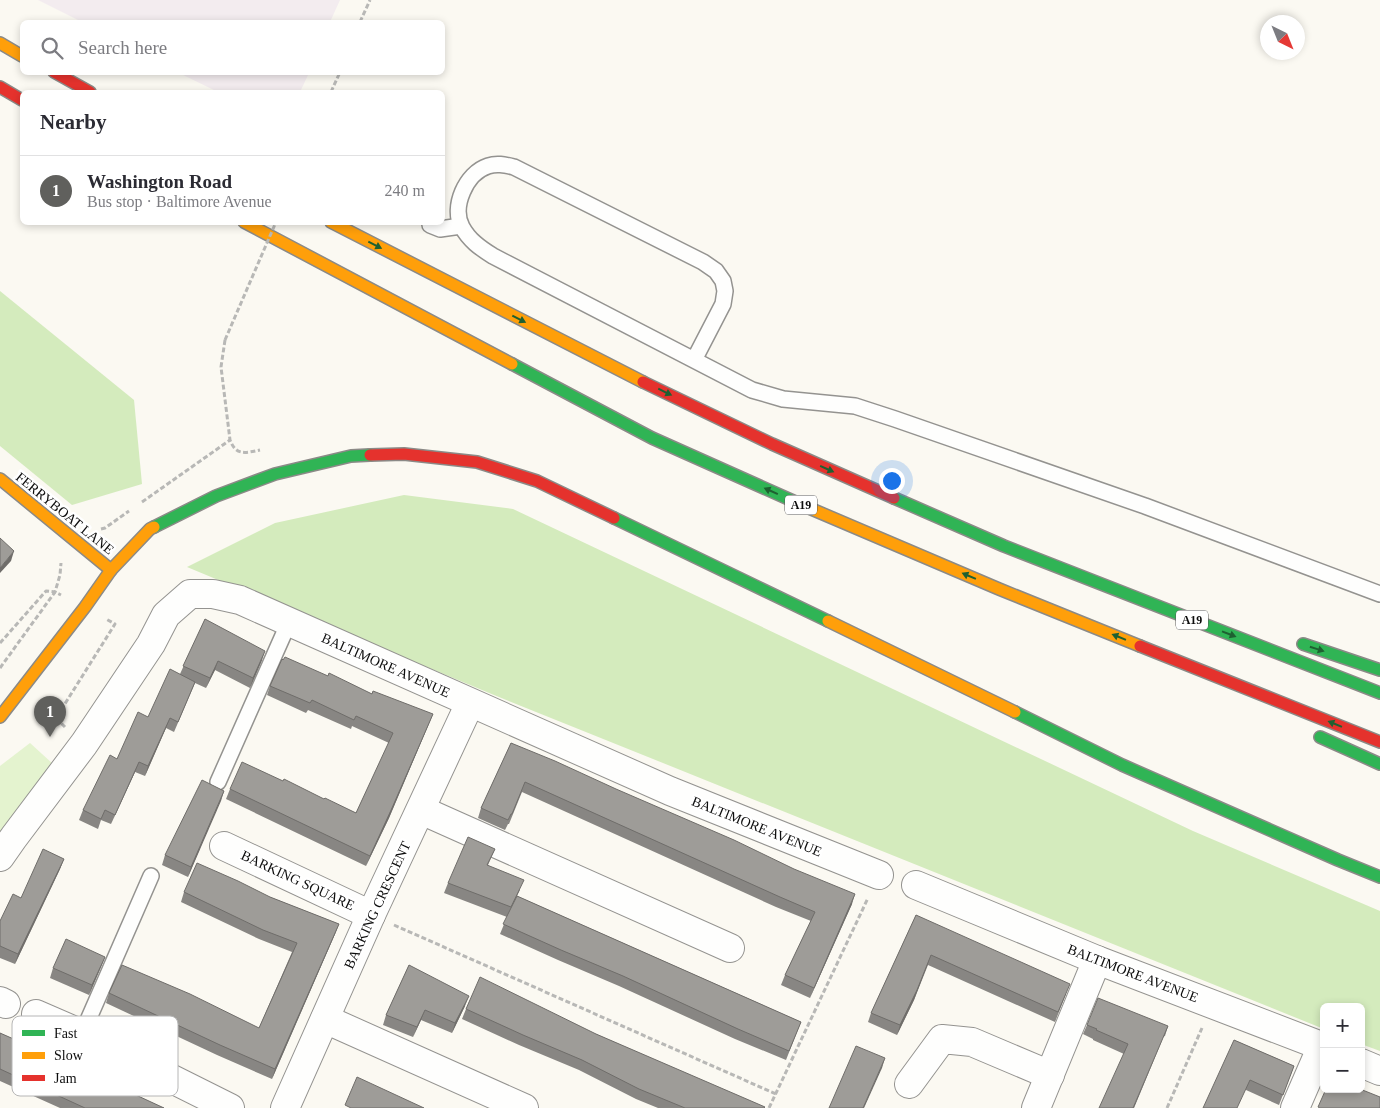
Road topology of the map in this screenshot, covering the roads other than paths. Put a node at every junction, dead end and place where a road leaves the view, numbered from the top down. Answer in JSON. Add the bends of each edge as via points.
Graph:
{"nodes":[{"id":1,"x":0,"y":43,"type":"edge"},
{"id":2,"x":20,"y":55,"type":"edge"},
{"id":3,"x":59,"y":75,"type":"edge"},
{"id":4,"x":0,"y":88,"type":"edge"},
{"id":5,"x":86,"y":90,"type":"edge"},
{"id":6,"x":20,"y":99,"type":"edge"},
{"id":7,"x":250,"y":225,"type":"edge"},
{"id":8,"x":338,"y":225,"type":"edge"},
{"id":9,"x":430,"y":225,"type":"dead end"},
{"id":10,"x":461,"y":226,"type":"junction"},
{"id":11,"x":694,"y":360,"type":"junction"},
{"id":12,"x":0,"y":479,"type":"edge"},
{"id":13,"x":1004,"y":546,"type":"junction"},
{"id":14,"x":111,"y":570,"type":"junction"},
{"id":15,"x":1380,"y":594,"type":"edge"},
{"id":16,"x":1202,"y":611,"type":"dead end"},
{"id":17,"x":289,"y":622,"type":"junction"},
{"id":18,"x":1296,"y":642,"type":"dead end"},
{"id":19,"x":1147,"y":648,"type":"junction"},
{"id":20,"x":1380,"y":670,"type":"edge"},
{"id":21,"x":1380,"y":693,"type":"edge"},
{"id":22,"x":470,"y":703,"type":"junction"},
{"id":23,"x":1259,"y":706,"type":"dead end"},
{"id":24,"x":0,"y":717,"type":"edge"},
{"id":25,"x":1311,"y":733,"type":"dead end"},
{"id":26,"x":1380,"y":742,"type":"edge"},
{"id":27,"x":1380,"y":764,"type":"edge"},
{"id":28,"x":218,"y":782,"type":"dead end"},
{"id":29,"x":421,"y":810,"type":"junction"},
{"id":30,"x":224,"y":846,"type":"dead end"},
{"id":31,"x":0,"y":857,"type":"edge"},
{"id":32,"x":879,"y":875,"type":"road end"},
{"id":33,"x":151,"y":876,"type":"dead end"},
{"id":34,"x":1380,"y":877,"type":"edge"},
{"id":35,"x":916,"y":885,"type":"dead end"},
{"id":36,"x":371,"y":915,"type":"junction"},
{"id":37,"x":730,"y":948,"type":"dead end"},
{"id":38,"x":1098,"y":960,"type":"junction"},
{"id":39,"x":36,"y":1014,"type":"dead end"},
{"id":40,"x":41,"y":1016,"type":"edge"},
{"id":41,"x":90,"y":1016,"type":"edge"},
{"id":42,"x":325,"y":1019,"type":"junction"},
{"id":43,"x":1320,"y":1046,"type":"edge"},
{"id":44,"x":1323,"y":1048,"type":"edge"},
{"id":45,"x":1365,"y":1065,"type":"edge"},
{"id":46,"x":1380,"y":1071,"type":"edge"},
{"id":47,"x":1050,"y":1075,"type":"junction"},
{"id":48,"x":178,"y":1082,"type":"edge"},
{"id":49,"x":909,"y":1084,"type":"dead end"},
{"id":50,"x":230,"y":1108,"type":"edge"},
{"id":51,"x":285,"y":1108,"type":"edge"},
{"id":52,"x":524,"y":1108,"type":"edge"},
{"id":53,"x":1036,"y":1108,"type":"edge"},
{"id":54,"x":1295,"y":1108,"type":"edge"}],
"edges":[{"from":1,"to":2,"type":"main road"},
{"from":3,"to":5,"type":"main road"},
{"from":4,"to":6,"type":"main road"},
{"from":19,"to":7,"type":"main road","number":"A19","one_way":true,"via":[[813,510],[652,438]]},
{"from":8,"to":13,"type":"main road","number":"A19","one_way":true,"via":[[610,366],[745,431]]},
{"from":9,"to":10,"type":"lane","via":[[440,228]]},
{"from":10,"to":11,"type":"lane","via":[[478,247],[492,256]]},
{"from":10,"to":11,"type":"lane","via":[[458,213],[467,184],[476,172],[499,163],[514,167],[703,262],[723,281],[725,292],[723,304]]},
{"from":11,"to":15,"type":"lane","via":[[752,390],[783,399],[855,406],[1145,506]]},
{"from":12,"to":14,"type":"main road","name":"FERRYBOAT LANE"},
{"from":13,"to":16,"type":"main road"},
{"from":13,"to":21,"type":"main road","number":"A19","one_way":true},
{"from":14,"to":24,"type":"main road"},
{"from":14,"to":34,"type":"main road","via":[[150,529],[216,496],[275,474],[351,456],[404,454],[477,462],[537,482],[1122,765]]},
{"from":17,"to":22,"type":"street","name":"BALTIMORE AVENUE"},
{"from":17,"to":28,"type":"lane"},
{"from":17,"to":31,"type":"street","name":"BALTIMORE AVENUE","via":[[240,600],[213,594],[190,594],[166,615],[151,644],[89,736]]},
{"from":18,"to":20,"type":"main road","one_way":true},
{"from":19,"to":23,"type":"main road"},
{"from":26,"to":19,"type":"main road","number":"A19","one_way":true},
{"from":22,"to":29,"type":"street","name":"BARKING CRESCENT"},
{"from":22,"to":32,"type":"street","name":"BALTIMORE AVENUE","via":[[670,791]]},
{"from":25,"to":27,"type":"main road"},
{"from":29,"to":36,"type":"street","name":"BARKING CRESCENT"},
{"from":29,"to":37,"type":"street"},
{"from":30,"to":36,"type":"street","name":"BARKING SQUARE"},
{"from":33,"to":41,"type":"lane"},
{"from":35,"to":38,"type":"street","name":"BALTIMORE AVENUE"},
{"from":36,"to":42,"type":"street","name":"BARKING CRESCENT"},
{"from":38,"to":43,"type":"street","name":"BALTIMORE AVENUE"},
{"from":38,"to":47,"type":"street"},
{"from":39,"to":40,"type":"street"},
{"from":42,"to":51,"type":"street","name":"BARKING CRESCENT"},
{"from":42,"to":52,"type":"street"},
{"from":44,"to":54,"type":"street"},
{"from":45,"to":46,"type":"street"},
{"from":47,"to":49,"type":"street","via":[[972,1042],[942,1039]]},
{"from":47,"to":53,"type":"street"},
{"from":48,"to":50,"type":"street"}]}
